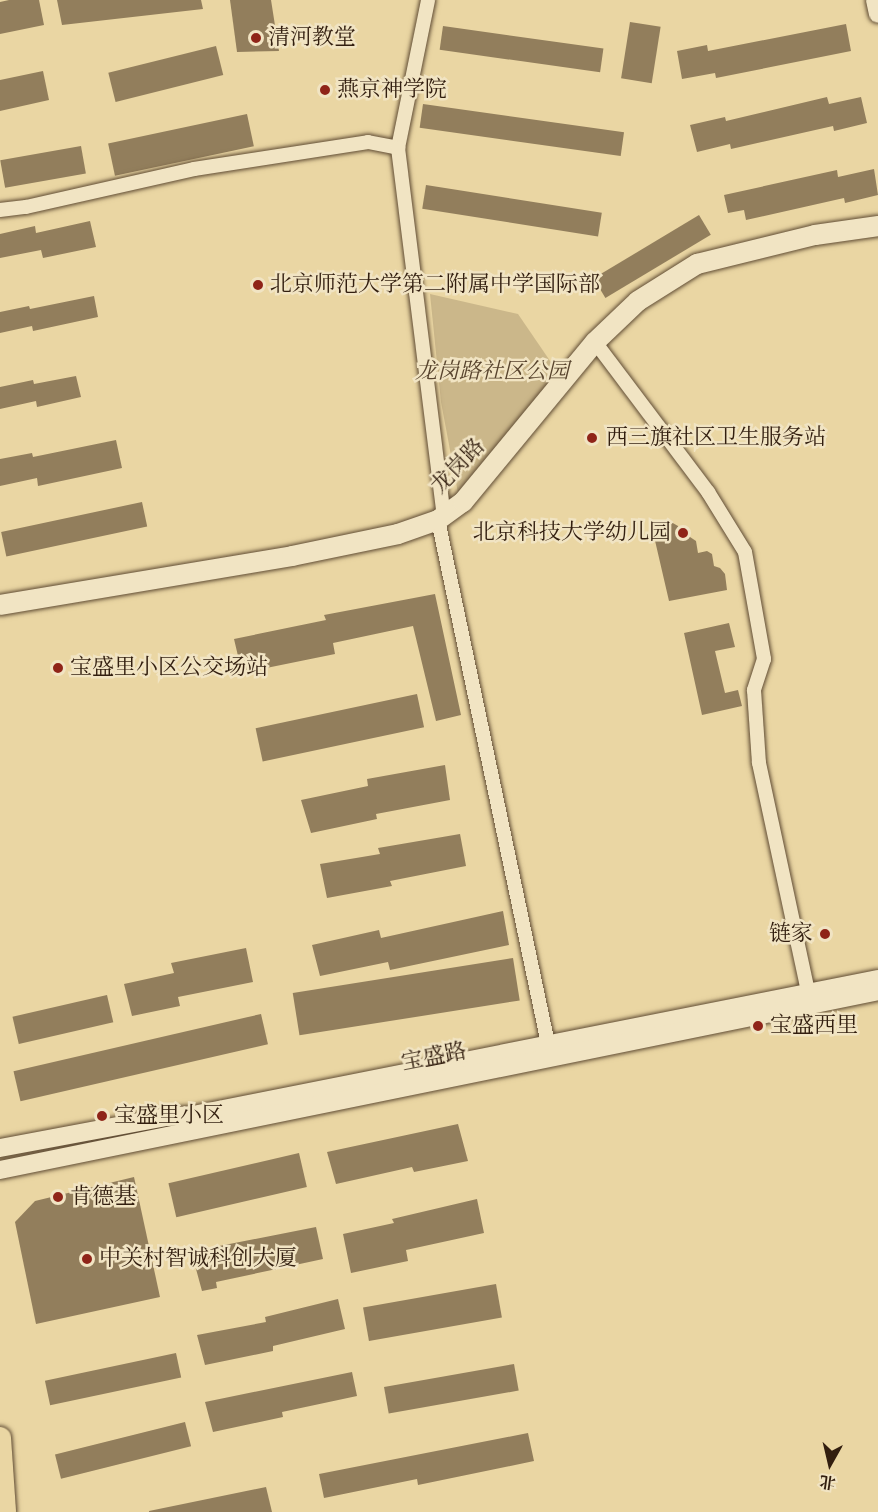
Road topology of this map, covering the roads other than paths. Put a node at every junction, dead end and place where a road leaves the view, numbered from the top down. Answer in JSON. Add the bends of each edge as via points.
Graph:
{"nodes":[{"id":1,"x":428,"y":0,"type":"edge"},
{"id":2,"x":875,"y":0,"type":"edge"},
{"id":3,"x":878,"y":14,"type":"edge"},
{"id":4,"x":398,"y":148,"type":"junction"},
{"id":5,"x":0,"y":210,"type":"edge"},
{"id":6,"x":878,"y":226,"type":"edge"},
{"id":7,"x":595,"y":342,"type":"junction"},
{"id":8,"x":441,"y":518,"type":"junction"},
{"id":9,"x":0,"y":605,"type":"edge"},
{"id":10,"x":878,"y":979,"type":"edge"},
{"id":11,"x":878,"y":991,"type":"edge"},
{"id":12,"x":808,"y":992,"type":"junction"},
{"id":13,"x":548,"y":1044,"type":"junction"},
{"id":14,"x":0,"y":1148,"type":"edge"},
{"id":15,"x":0,"y":1170,"type":"edge"},
{"id":16,"x":0,"y":1438,"type":"edge"},
{"id":17,"x":5,"y":1512,"type":"edge"}],
"edges":[{"from":1,"to":4,"type":"street"},
{"from":2,"to":3,"type":"street"},
{"from":4,"to":5,"type":"street","via":[[368,142],[194,169]]},
{"from":4,"to":8,"type":"street"},
{"from":6,"to":7,"type":"main road","name":"龙岗路","via":[[814,235],[697,264],[638,301]]},
{"from":7,"to":8,"type":"main road","name":"龙岗路","via":[[463,502]]},
{"from":7,"to":12,"type":"street","via":[[708,492],[745,552],[764,659],[754,690],[759,763]]},
{"from":8,"to":9,"type":"main road","name":"龙岗路","via":[[398,534],[292,556]]},
{"from":8,"to":13,"type":"street"},
{"from":10,"to":12,"type":"street","name":"宝盛路"},
{"from":11,"to":15,"type":"street","name":"宝盛路"},
{"from":12,"to":13,"type":"street","name":"宝盛路"},
{"from":13,"to":14,"type":"street","name":"宝盛路","via":[[193,1115]]},
{"from":16,"to":17,"type":"main road"}]}
